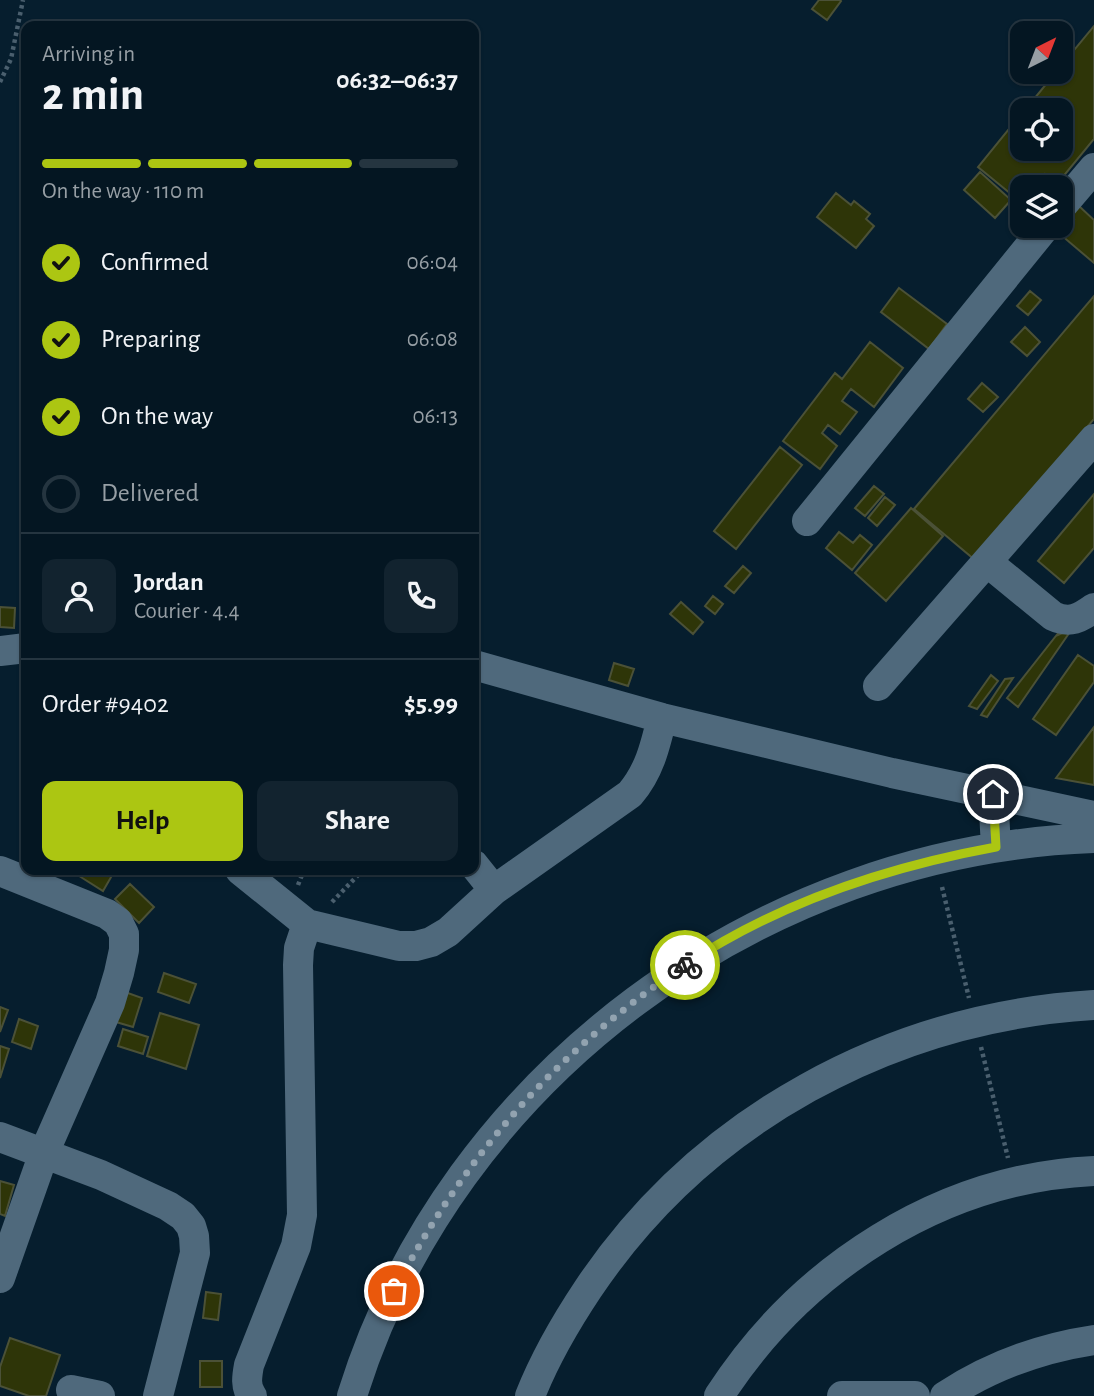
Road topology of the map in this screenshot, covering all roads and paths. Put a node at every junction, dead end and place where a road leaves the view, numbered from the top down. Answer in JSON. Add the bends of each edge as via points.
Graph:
{"nodes":[{"id":1,"x":23,"y":0,"type":"edge"},
{"id":2,"x":0,"y":82,"type":"edge"},
{"id":3,"x":1094,"y":168,"type":"edge"},
{"id":4,"x":1073,"y":193,"type":"edge"},
{"id":5,"x":1036,"y":238,"type":"edge"},
{"id":6,"x":1094,"y":439,"type":"edge"},
{"id":7,"x":807,"y":521,"type":"dead end"},
{"id":8,"x":986,"y":562,"type":"junction"},
{"id":9,"x":1094,"y":608,"type":"edge"},
{"id":10,"x":21,"y":649,"type":"edge"},
{"id":11,"x":0,"y":651,"type":"edge"},
{"id":12,"x":479,"y":666,"type":"edge"},
{"id":13,"x":878,"y":686,"type":"dead end"},
{"id":14,"x":662,"y":718,"type":"junction"},
{"id":15,"x":993,"y":794,"type":"junction"},
{"id":16,"x":1094,"y":816,"type":"edge"},
{"id":17,"x":1094,"y":838,"type":"edge"},
{"id":18,"x":996,"y":847,"type":"junction"},
{"id":19,"x":0,"y":871,"type":"edge"},
{"id":20,"x":479,"y":871,"type":"edge"},
{"id":21,"x":246,"y":875,"type":"edge"},
{"id":22,"x":359,"y":875,"type":"edge"},
{"id":23,"x":494,"y":890,"type":"junction"},
{"id":24,"x":307,"y":924,"type":"junction"},
{"id":25,"x":1094,"y":1005,"type":"edge"},
{"id":26,"x":0,"y":1138,"type":"edge"},
{"id":27,"x":44,"y":1153,"type":"junction"},
{"id":28,"x":1094,"y":1171,"type":"edge"},
{"id":29,"x":0,"y":1278,"type":"edge"},
{"id":30,"x":1094,"y":1340,"type":"edge"},
{"id":31,"x":71,"y":1390,"type":"dead end"},
{"id":32,"x":100,"y":1396,"type":"edge"},
{"id":33,"x":158,"y":1396,"type":"edge"},
{"id":34,"x":252,"y":1396,"type":"edge"},
{"id":35,"x":352,"y":1396,"type":"edge"},
{"id":36,"x":530,"y":1396,"type":"edge"},
{"id":37,"x":719,"y":1396,"type":"edge"},
{"id":38,"x":842,"y":1396,"type":"edge"},
{"id":39,"x":915,"y":1396,"type":"edge"},
{"id":40,"x":945,"y":1396,"type":"edge"}],
"edges":[{"from":1,"to":2,"type":"path","via":[[10,60]]},
{"from":3,"to":4,"type":"street"},
{"from":5,"to":7,"type":"street"},
{"from":6,"to":8,"type":"street"},
{"from":8,"to":9,"type":"street","via":[[1063,620],[1073,620]]},
{"from":8,"to":13,"type":"street"},
{"from":10,"to":11,"type":"street"},
{"from":12,"to":14,"type":"street"},
{"from":14,"to":15,"type":"street"},
{"from":14,"to":23,"type":"street","via":[[649,766],[630,794]]},
{"from":15,"to":16,"type":"street"},
{"from":15,"to":18,"type":"street"},
{"from":17,"to":18,"type":"street"},
{"from":18,"to":35,"type":"street","via":[[877,875],[783,912],[694,959],[612,1018],[521,1104],[444,1203],[394,1291]]},
{"from":19,"to":27,"type":"street","via":[[107,914],[124,934],[110,1003]]},
{"from":20,"to":23,"type":"street"},
{"from":21,"to":24,"type":"street"},
{"from":22,"to":24,"type":"path"},
{"from":23,"to":24,"type":"street","via":[[448,932],[416,946],[398,946]]},
{"from":24,"to":34,"type":"street","via":[[298,965],[302,1214],[300,1231],[249,1365]]},
{"from":25,"to":36,"type":"street","via":[[1012,1014],[922,1036],[838,1070],[760,1116],[689,1172],[626,1237],[574,1311]]},
{"from":26,"to":27,"type":"street"},
{"from":27,"to":29,"type":"street"},
{"from":27,"to":33,"type":"street","via":[[141,1192],[183,1216],[191,1226],[195,1253]]},
{"from":28,"to":37,"type":"street","via":[[1045,1177],[970,1196],[872,1242],[787,1310]]},
{"from":30,"to":40,"type":"street","via":[[1014,1360]]},
{"from":31,"to":32,"type":"street"},
{"from":38,"to":39,"type":"street"}]}
